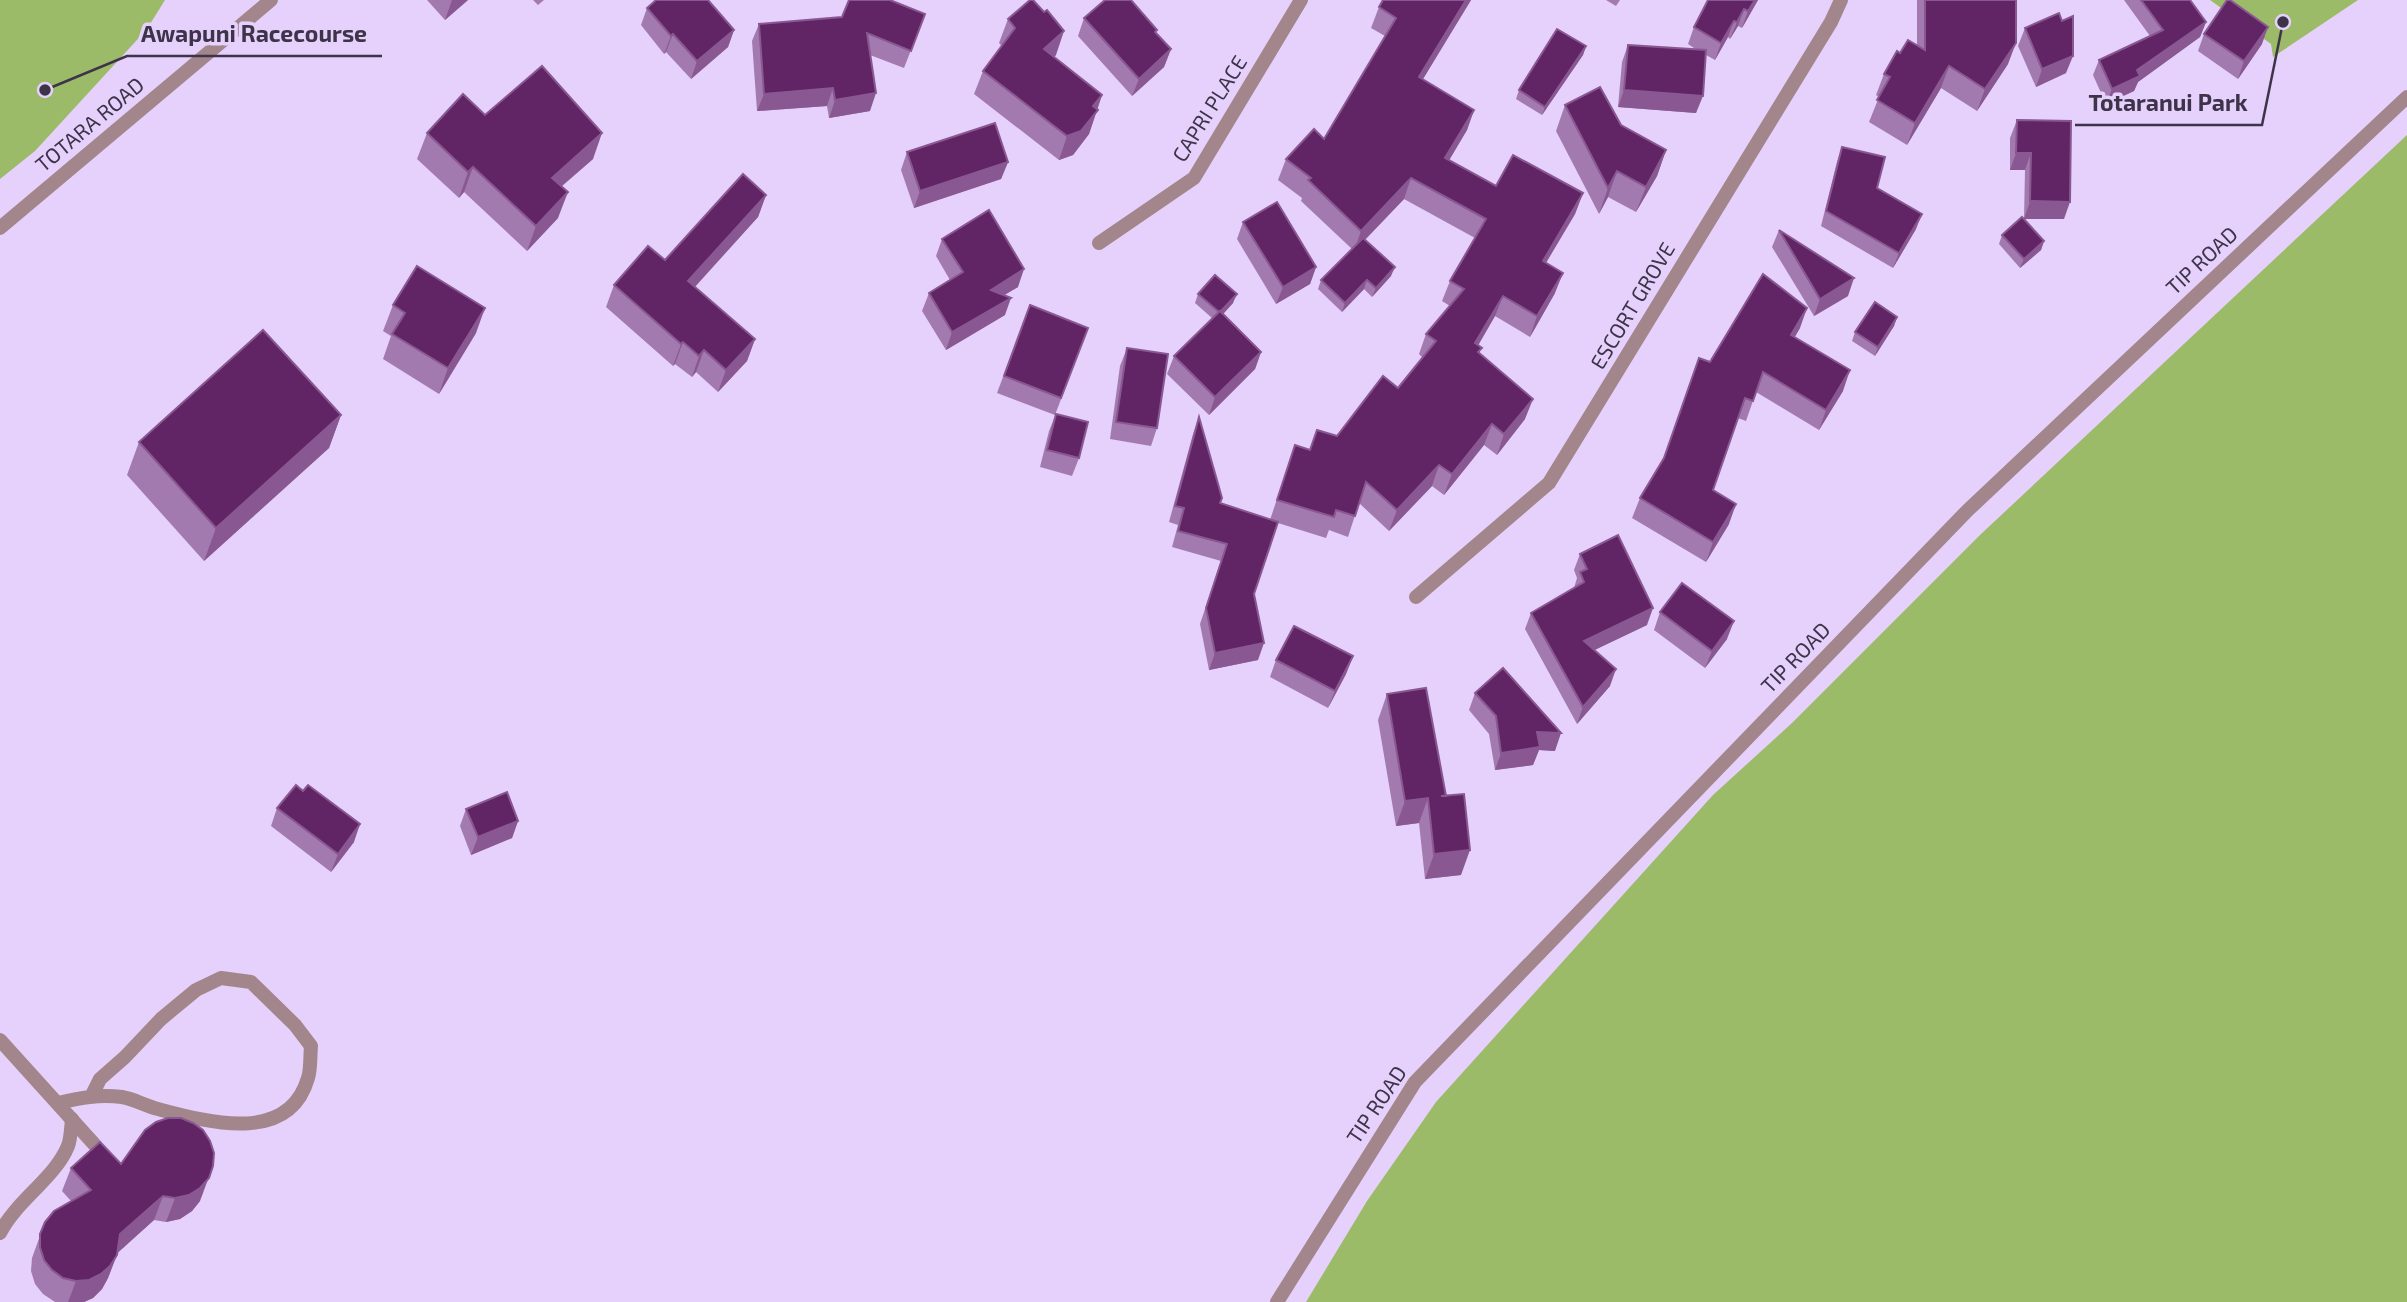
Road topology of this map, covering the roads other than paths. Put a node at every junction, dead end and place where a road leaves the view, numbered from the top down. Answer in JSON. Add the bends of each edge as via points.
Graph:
{"nodes":[{"id":1,"x":271,"y":0,"type":"edge"},
{"id":2,"x":1301,"y":0,"type":"edge"},
{"id":3,"x":1841,"y":0,"type":"edge"},
{"id":4,"x":2407,"y":97,"type":"edge"},
{"id":5,"x":0,"y":228,"type":"edge"},
{"id":6,"x":1100,"y":243,"type":"dead end"},
{"id":7,"x":1416,"y":597,"type":"dead end"},
{"id":8,"x":0,"y":1040,"type":"edge"},
{"id":9,"x":92,"y":1095,"type":"junction"},
{"id":10,"x":58,"y":1103,"type":"junction"},
{"id":11,"x":72,"y":1119,"type":"junction"},
{"id":12,"x":94,"y":1144,"type":"edge"},
{"id":13,"x":0,"y":1233,"type":"edge"},
{"id":14,"x":1277,"y":1302,"type":"edge"}],
"edges":[{"from":1,"to":5,"type":"street","name":"TOTARA ROAD"},
{"from":2,"to":6,"type":"street","name":"CAPRI PLACE","via":[[1194,178]]},
{"from":3,"to":7,"type":"street","name":"ESCORT GROVE","via":[[1549,483]]},
{"from":4,"to":14,"type":"street","name":"TIP ROAD","via":[[1968,510],[1415,1082]]},
{"from":8,"to":10,"type":"street"},
{"from":9,"to":9,"type":"street","via":[[241,1125],[281,1117],[298,1102],[309,1078],[311,1046],[251,982],[221,978],[196,990],[161,1019],[100,1079]]},
{"from":9,"to":10,"type":"street"},
{"from":10,"to":11,"type":"street"},
{"from":11,"to":12,"type":"street"},
{"from":11,"to":13,"type":"street","via":[[69,1144],[59,1163]]}]}
